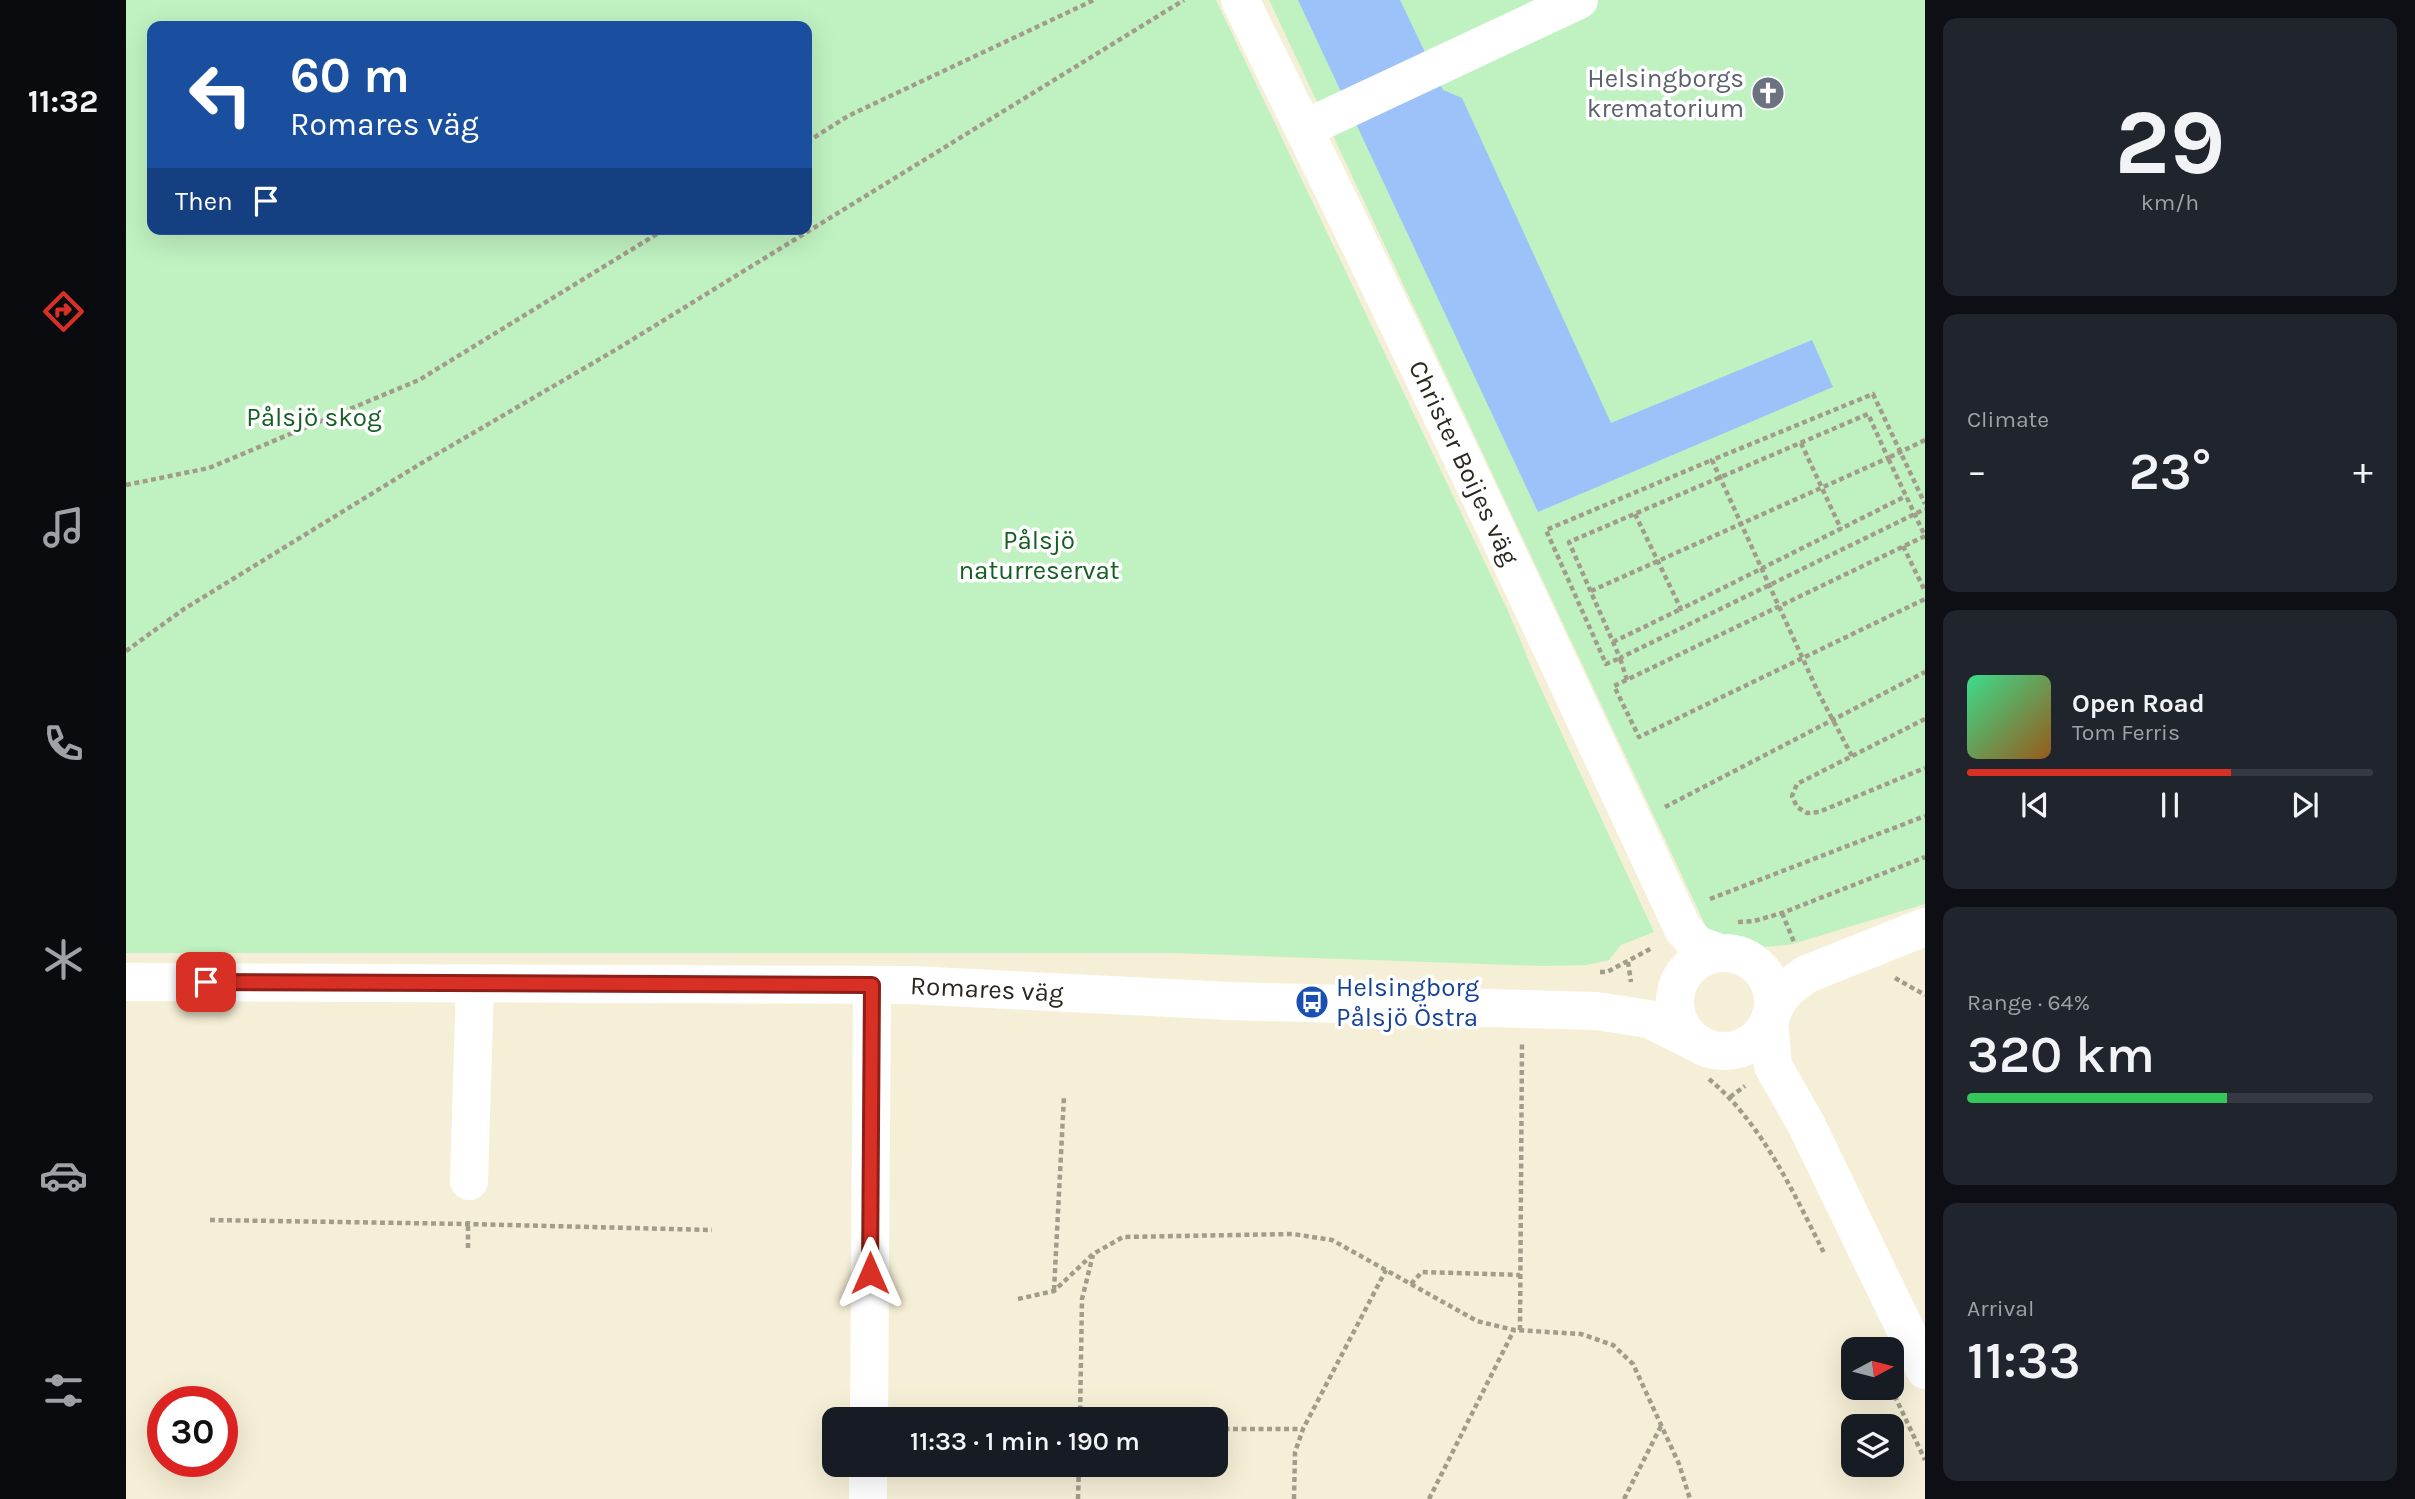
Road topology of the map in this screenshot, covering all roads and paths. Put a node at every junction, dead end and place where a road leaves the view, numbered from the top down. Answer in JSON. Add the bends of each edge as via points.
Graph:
{"nodes":[{"id":1,"x":1094,"y":0,"type":"edge"},
{"id":2,"x":1184,"y":0,"type":"edge"},
{"id":3,"x":1240,"y":0,"type":"edge"},
{"id":4,"x":1579,"y":0,"type":"edge"},
{"id":5,"x":1320,"y":121,"type":"junction"},
{"id":6,"x":812,"y":139,"type":"edge"},
{"id":7,"x":812,"y":229,"type":"edge"},
{"id":8,"x":655,"y":235,"type":"edge"},
{"id":9,"x":802,"y":235,"type":"edge"},
{"id":10,"x":1925,"y":440,"type":"edge"},
{"id":11,"x":1801,"y":443,"type":"junction"},
{"id":12,"x":1901,"y":452,"type":"junction"},
{"id":13,"x":1888,"y":458,"type":"junction"},
{"id":14,"x":1712,"y":460,"type":"junction"},
{"id":15,"x":1720,"y":478,"type":"junction"},
{"id":16,"x":126,"y":485,"type":"edge"},
{"id":17,"x":1821,"y":487,"type":"junction"},
{"id":18,"x":1906,"y":496,"type":"junction"},
{"id":19,"x":1925,"y":507,"type":"edge"},
{"id":20,"x":1635,"y":514,"type":"junction"},
{"id":21,"x":1915,"y":514,"type":"junction"},
{"id":22,"x":1740,"y":523,"type":"junction"},
{"id":23,"x":1841,"y":529,"type":"junction"},
{"id":24,"x":1925,"y":536,"type":"edge"},
{"id":25,"x":1903,"y":547,"type":"junction"},
{"id":26,"x":1658,"y":561,"type":"junction"},
{"id":27,"x":1762,"y":569,"type":"junction"},
{"id":28,"x":1769,"y":584,"type":"junction"},
{"id":29,"x":1591,"y":591,"type":"junction"},
{"id":30,"x":1925,"y":591,"type":"edge"},
{"id":31,"x":1925,"y":599,"type":"edge"},
{"id":32,"x":1779,"y":607,"type":"junction"},
{"id":33,"x":1681,"y":609,"type":"junction"},
{"id":34,"x":1613,"y":642,"type":"junction"},
{"id":35,"x":126,"y":651,"type":"edge"},
{"id":36,"x":1620,"y":658,"type":"junction"},
{"id":37,"x":1802,"y":658,"type":"junction"},
{"id":38,"x":1925,"y":672,"type":"edge"},
{"id":39,"x":1627,"y":680,"type":"junction"},
{"id":40,"x":1834,"y":719,"type":"junction"},
{"id":41,"x":1925,"y":719,"type":"edge"},
{"id":42,"x":1852,"y":756,"type":"junction"},
{"id":43,"x":1925,"y":768,"type":"edge"},
{"id":44,"x":1925,"y":816,"type":"edge"},
{"id":45,"x":1668,"y":820,"type":"dead end"},
{"id":46,"x":1925,"y":856,"type":"edge"},
{"id":47,"x":1694,"y":915,"type":"junction"},
{"id":48,"x":1925,"y":927,"type":"edge"},
{"id":49,"x":1710,"y":962,"type":"junction"},
{"id":50,"x":1807,"y":974,"type":"junction"},
{"id":51,"x":126,"y":982,"type":"edge"},
{"id":52,"x":475,"y":984,"type":"junction"},
{"id":53,"x":872,"y":985,"type":"junction"},
{"id":54,"x":1596,"y":1011,"type":"junction"},
{"id":55,"x":1771,"y":1017,"type":"junction"},
{"id":56,"x":1522,"y":1033,"type":"dead end"},
{"id":57,"x":1705,"y":1056,"type":"junction"},
{"id":58,"x":1064,"y":1096,"type":"dead end"},
{"id":59,"x":1806,"y":1124,"type":"junction"},
{"id":60,"x":469,"y":1181,"type":"dead end"},
{"id":61,"x":211,"y":1220,"type":"dead end"},
{"id":62,"x":712,"y":1230,"type":"dead end"},
{"id":63,"x":1093,"y":1254,"type":"junction"},
{"id":64,"x":1830,"y":1265,"type":"dead end"},
{"id":65,"x":1386,"y":1270,"type":"junction"},
{"id":66,"x":1520,"y":1275,"type":"junction"},
{"id":67,"x":1411,"y":1284,"type":"junction"},
{"id":68,"x":1054,"y":1291,"type":"junction"},
{"id":69,"x":1018,"y":1299,"type":"dead end"},
{"id":70,"x":1517,"y":1330,"type":"junction"},
{"id":71,"x":1925,"y":1370,"type":"edge"},
{"id":72,"x":1897,"y":1400,"type":"edge"},
{"id":73,"x":869,"y":1407,"type":"edge"},
{"id":74,"x":1080,"y":1407,"type":"edge"},
{"id":75,"x":1661,"y":1426,"type":"junction"},
{"id":76,"x":1228,"y":1429,"type":"edge"},
{"id":77,"x":1303,"y":1429,"type":"junction"},
{"id":78,"x":1925,"y":1460,"type":"edge"},
{"id":79,"x":868,"y":1477,"type":"edge"},
{"id":80,"x":1079,"y":1477,"type":"edge"},
{"id":81,"x":868,"y":1499,"type":"edge"},
{"id":82,"x":1079,"y":1499,"type":"edge"},
{"id":83,"x":1294,"y":1499,"type":"edge"},
{"id":84,"x":1429,"y":1499,"type":"edge"},
{"id":85,"x":1624,"y":1499,"type":"edge"},
{"id":86,"x":1690,"y":1499,"type":"edge"}],
"edges":[{"from":1,"to":6,"type":"path","via":[[848,116]]},
{"from":2,"to":7,"type":"path"},
{"from":3,"to":5,"type":"street","name":"Christer Boijes väg"},
{"from":4,"to":5,"type":"street"},
{"from":5,"to":47,"type":"street","name":"Christer Boijes väg","via":[[1541,624]]},
{"from":8,"to":16,"type":"path","via":[[419,380],[209,468]]},
{"from":9,"to":35,"type":"path","via":[[425,461]]},
{"from":10,"to":12,"type":"path"},
{"from":11,"to":13,"type":"path","via":[[1868,414]]},
{"from":11,"to":15,"type":"path"},
{"from":11,"to":17,"type":"path"},
{"from":12,"to":13,"type":"path"},
{"from":12,"to":14,"type":"path","via":[[1873,394]]},
{"from":12,"to":19,"type":"path"},
{"from":13,"to":17,"type":"path"},
{"from":13,"to":18,"type":"path"},
{"from":14,"to":15,"type":"path"},
{"from":14,"to":36,"type":"path","via":[[1546,530],[1606,664]]},
{"from":15,"to":20,"type":"path"},
{"from":15,"to":22,"type":"path"},
{"from":17,"to":22,"type":"path"},
{"from":17,"to":23,"type":"path"},
{"from":18,"to":21,"type":"path"},
{"from":18,"to":23,"type":"path"},
{"from":19,"to":21,"type":"path"},
{"from":20,"to":26,"type":"path"},
{"from":20,"to":29,"type":"path","via":[[1569,542]]},
{"from":21,"to":24,"type":"path"},
{"from":21,"to":28,"type":"path"},
{"from":22,"to":26,"type":"path"},
{"from":22,"to":27,"type":"path"},
{"from":23,"to":27,"type":"path"},
{"from":24,"to":25,"type":"path"},
{"from":25,"to":30,"type":"path"},
{"from":25,"to":32,"type":"path"},
{"from":26,"to":29,"type":"path"},
{"from":26,"to":33,"type":"path"},
{"from":27,"to":28,"type":"path"},
{"from":27,"to":33,"type":"path"},
{"from":28,"to":32,"type":"path"},
{"from":28,"to":36,"type":"path"},
{"from":29,"to":34,"type":"path"},
{"from":31,"to":37,"type":"path"},
{"from":32,"to":37,"type":"path"},
{"from":32,"to":39,"type":"path"},
{"from":33,"to":34,"type":"path"},
{"from":34,"to":36,"type":"path"},
{"from":36,"to":39,"type":"path"},
{"from":37,"to":39,"type":"path","via":[[1639,737],[1614,686]]},
{"from":37,"to":40,"type":"path"},
{"from":38,"to":40,"type":"path"},
{"from":40,"to":42,"type":"path"},
{"from":40,"to":45,"type":"path","via":[[1663,808]]},
{"from":41,"to":42,"type":"path"},
{"from":42,"to":43,"type":"path","via":[[1797,784],[1792,796],[1797,807],[1807,813],[1819,812]]},
{"from":44,"to":47,"type":"path"},
{"from":46,"to":47,"type":"path","via":[[1754,921],[1707,923]]},
{"from":47,"to":49,"type":"street","name":"Christer Boijes väg","via":[[1697,945]]},
{"from":48,"to":50,"type":"street"},
{"from":49,"to":50,"type":"street"},
{"from":49,"to":54,"type":"street","name":"Romares väg","via":[[1661,988],[1631,981]]},
{"from":49,"to":55,"type":"street","via":[[1758,967],[1773,996]]},
{"from":49,"to":57,"type":"street","via":[[1678,986],[1675,1005],[1679,1023]]},
{"from":50,"to":55,"type":"street","via":[[1777,999]]},
{"from":51,"to":52,"type":"street","name":"Romares väg"},
{"from":52,"to":53,"type":"street","name":"Romares väg"},
{"from":52,"to":60,"type":"street"},
{"from":53,"to":54,"type":"street","name":"Romares väg"},
{"from":53,"to":73,"type":"street"},
{"from":54,"to":57,"type":"street","name":"Romares väg","via":[[1649,1019]]},
{"from":55,"to":57,"type":"street","via":[[1748,1045]]},
{"from":55,"to":59,"type":"street","via":[[1773,1066]]},
{"from":56,"to":66,"type":"path"},
{"from":57,"to":59,"type":"street","via":[[1750,1072]]},
{"from":57,"to":64,"type":"path","via":[[1780,1171]]},
{"from":58,"to":68,"type":"path"},
{"from":59,"to":71,"type":"street"},
{"from":61,"to":62,"type":"path"},
{"from":63,"to":65,"type":"path","via":[[1123,1237],[1293,1234],[1332,1240]]},
{"from":63,"to":68,"type":"path"},
{"from":63,"to":74,"type":"path","via":[[1082,1299]]},
{"from":65,"to":67,"type":"path"},
{"from":65,"to":77,"type":"path"},
{"from":66,"to":67,"type":"path","via":[[1422,1272]]},
{"from":66,"to":70,"type":"path"},
{"from":67,"to":70,"type":"path","via":[[1477,1321]]},
{"from":68,"to":69,"type":"path"},
{"from":70,"to":75,"type":"path","via":[[1581,1334],[1613,1345],[1633,1364]]},
{"from":70,"to":84,"type":"path"},
{"from":72,"to":78,"type":"path"},
{"from":75,"to":85,"type":"path"},
{"from":75,"to":86,"type":"path"},
{"from":76,"to":77,"type":"path"},
{"from":77,"to":83,"type":"path","via":[[1295,1452]]},
{"from":79,"to":81,"type":"street"},
{"from":80,"to":82,"type":"path"}]}
